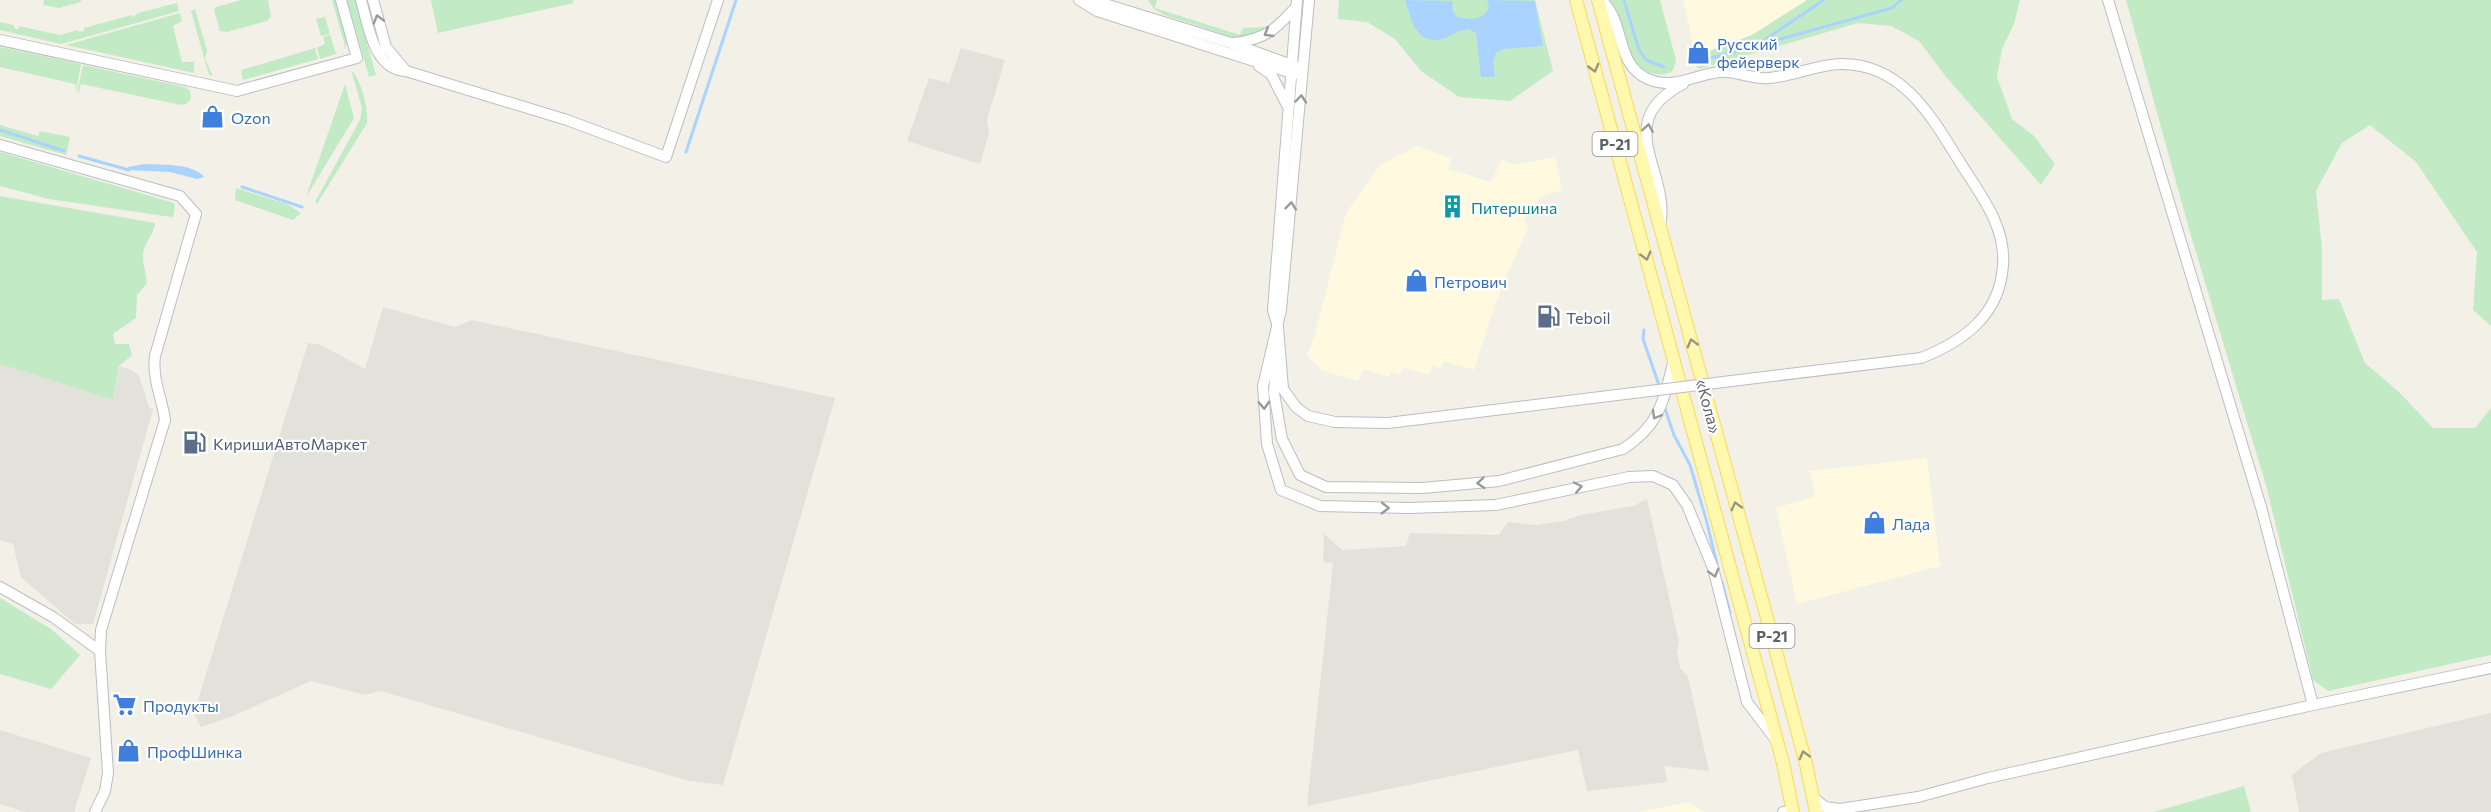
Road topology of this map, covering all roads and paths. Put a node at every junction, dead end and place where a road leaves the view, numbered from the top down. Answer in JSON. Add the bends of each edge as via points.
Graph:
{"nodes":[{"id":1,"x":341,"y":0,"type":"edge"},
{"id":2,"x":361,"y":0,"type":"edge"},
{"id":3,"x":373,"y":0,"type":"edge"},
{"id":4,"x":718,"y":0,"type":"edge"},
{"id":5,"x":1079,"y":0,"type":"edge"},
{"id":6,"x":1309,"y":0,"type":"edge"},
{"id":7,"x":1576,"y":0,"type":"edge"},
{"id":8,"x":1600,"y":0,"type":"edge"},
{"id":9,"x":2108,"y":0,"type":"edge"},
{"id":10,"x":1101,"y":1,"type":"edge"},
{"id":11,"x":1124,"y":4,"type":"edge"},
{"id":12,"x":1297,"y":4,"type":"edge"},
{"id":13,"x":1131,"y":22,"type":"junction"},
{"id":14,"x":0,"y":40,"type":"edge"},
{"id":15,"x":1231,"y":43,"type":"junction"},
{"id":16,"x":1243,"y":56,"type":"junction"},
{"id":17,"x":1291,"y":68,"type":"junction"},
{"id":18,"x":406,"y":71,"type":"junction"},
{"id":19,"x":1304,"y":74,"type":"junction"},
{"id":20,"x":1691,"y":80,"type":"junction"},
{"id":21,"x":1288,"y":111,"type":"junction"},
{"id":22,"x":0,"y":145,"type":"edge"},
{"id":23,"x":1660,"y":226,"type":"junction"},
{"id":24,"x":1278,"y":327,"type":"junction"},
{"id":25,"x":1674,"y":360,"type":"junction"},
{"id":26,"x":0,"y":587,"type":"edge"},
{"id":27,"x":100,"y":651,"type":"junction"},
{"id":28,"x":2491,"y":668,"type":"edge"},
{"id":29,"x":2313,"y":705,"type":"junction"},
{"id":30,"x":1777,"y":740,"type":"junction"},
{"id":31,"x":1813,"y":797,"type":"junction"},
{"id":32,"x":1836,"y":811,"type":"edge"},
{"id":33,"x":95,"y":812,"type":"edge"},
{"id":34,"x":1789,"y":812,"type":"edge"},
{"id":35,"x":1816,"y":812,"type":"edge"}],
"edges":[{"from":1,"to":14,"type":"street","via":[[357,58],[237,91]]},
{"from":2,"to":18,"type":"street","via":[[381,57],[396,71]]},
{"from":18,"to":3,"type":"street","one_way":true,"via":[[386,47]]},
{"from":4,"to":18,"type":"street","via":[[666,157],[567,120]]},
{"from":5,"to":13,"type":"street","via":[[1097,11]]},
{"from":6,"to":19,"type":"street"},
{"from":7,"to":25,"type":"main road","name":"«Кола»","number":"Р-21","one_way":true},
{"from":8,"to":20,"type":"street","via":[[1610,8],[1624,54],[1638,73],[1672,84]]},
{"from":8,"to":23,"type":"main road","name":"«Кола»","number":"Р-21"},
{"from":9,"to":29,"type":"street","via":[[2258,496]]},
{"from":10,"to":11,"type":"street"},
{"from":11,"to":13,"type":"street"},
{"from":11,"to":15,"type":"street","via":[[1184,30]]},
{"from":12,"to":15,"type":"street","one_way":true,"via":[[1271,33]]},
{"from":12,"to":17,"type":"street"},
{"from":13,"to":16,"type":"street"},
{"from":15,"to":17,"type":"street"},
{"from":16,"to":17,"type":"street"},
{"from":16,"to":21,"type":"street","via":[[1271,74]]},
{"from":17,"to":19,"type":"street"},
{"from":17,"to":21,"type":"street"},
{"from":24,"to":19,"type":"street","one_way":true},
{"from":23,"to":20,"type":"street","one_way":true,"via":[[1663,212],[1646,145],[1648,125],[1661,98]]},
{"from":20,"to":24,"type":"street","bridge":true,"via":[[1720,72],[1767,78],[1840,64],[1881,72],[1912,93],[1929,112],[1992,213],[2000,236],[2002,280],[1982,321],[1942,350],[1921,358],[1388,423],[1335,422],[1308,416],[1296,407],[1283,389]]},
{"from":21,"to":24,"type":"street","via":[[1273,310]]},
{"from":22,"to":27,"type":"street","via":[[180,196],[196,214],[155,356],[154,376],[165,420],[106,608]]},
{"from":31,"to":23,"type":"main road","name":"«Кола»","number":"Р-21","one_way":true},
{"from":25,"to":24,"type":"street","one_way":true,"via":[[1659,414],[1639,439],[1623,449],[1499,481],[1423,488],[1326,487],[1300,475],[1282,439],[1274,393]]},
{"from":24,"to":30,"type":"street","one_way":true,"via":[[1263,387],[1267,444],[1281,490],[1320,506],[1496,505],[1629,477],[1653,476],[1673,485],[1688,505],[1713,568],[1747,702]]},
{"from":25,"to":30,"type":"main road","name":"«Кола»","number":"Р-21"},
{"from":26,"to":27,"type":"street","via":[[53,617]]},
{"from":27,"to":33,"type":"street","via":[[108,773]]},
{"from":28,"to":29,"type":"street"},
{"from":29,"to":32,"type":"street","via":[[1977,780],[1918,797]]},
{"from":30,"to":34,"type":"main road","name":"«Кола»","number":"Р-21"},
{"from":31,"to":32,"type":"street"},
{"from":31,"to":35,"type":"main road","name":"«Кола»","number":"Р-21"}]}
